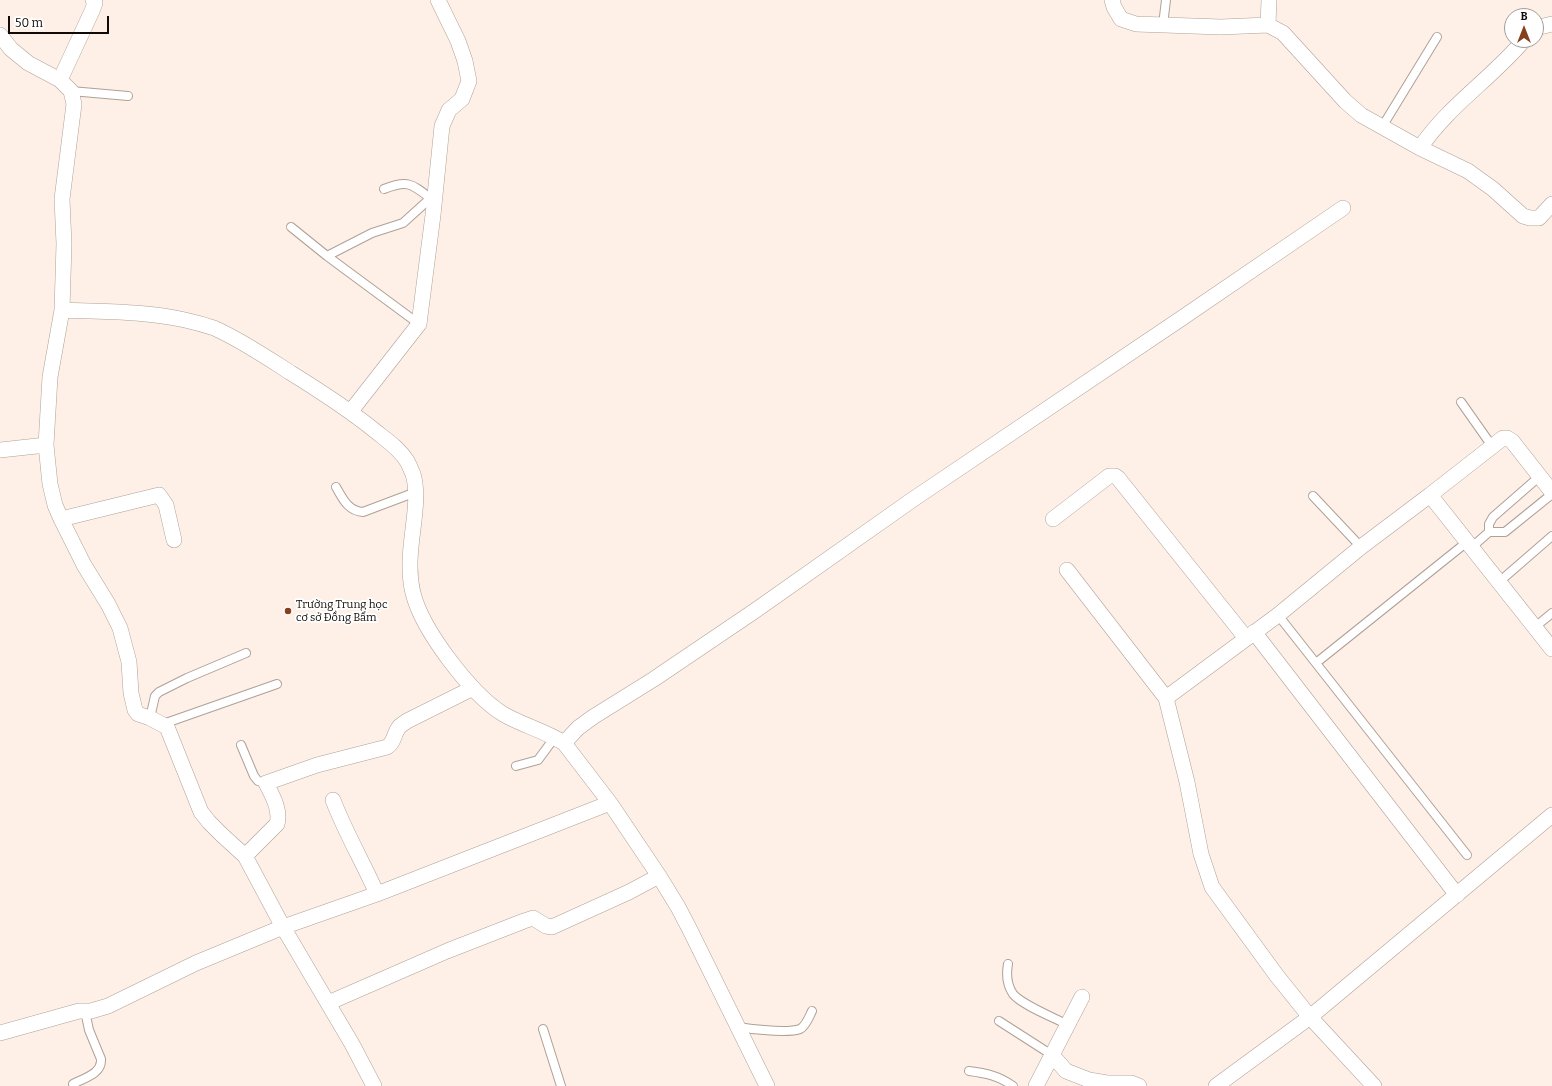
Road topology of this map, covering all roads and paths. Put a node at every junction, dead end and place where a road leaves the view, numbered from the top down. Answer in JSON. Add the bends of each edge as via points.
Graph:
{"nodes":[{"id":1,"x":93,"y":0,"type":"edge"},
{"id":2,"x":438,"y":0,"type":"edge"},
{"id":3,"x":1112,"y":0,"type":"edge"},
{"id":4,"x":1166,"y":0,"type":"edge"},
{"id":5,"x":1269,"y":0,"type":"edge"},
{"id":6,"x":1163,"y":25,"type":"junction"},
{"id":7,"x":1268,"y":25,"type":"junction"},
{"id":8,"x":0,"y":35,"type":"edge"},
{"id":9,"x":1437,"y":37,"type":"dead end"},
{"id":10,"x":1516,"y":48,"type":"edge"},
{"id":11,"x":60,"y":80,"type":"junction"},
{"id":12,"x":71,"y":91,"type":"junction"},
{"id":13,"x":128,"y":96,"type":"dead end"},
{"id":14,"x":1382,"y":127,"type":"junction"},
{"id":15,"x":1420,"y":148,"type":"junction"},
{"id":16,"x":384,"y":189,"type":"dead end"},
{"id":17,"x":433,"y":195,"type":"junction"},
{"id":18,"x":1552,"y":204,"type":"edge"},
{"id":19,"x":1343,"y":208,"type":"dead end"},
{"id":20,"x":291,"y":227,"type":"dead end"},
{"id":21,"x":327,"y":256,"type":"junction"},
{"id":22,"x":62,"y":310,"type":"junction"},
{"id":23,"x":419,"y":324,"type":"junction"},
{"id":24,"x":1461,"y":402,"type":"dead end"},
{"id":25,"x":351,"y":411,"type":"junction"},
{"id":26,"x":46,"y":446,"type":"junction"},
{"id":27,"x":1492,"y":446,"type":"junction"},
{"id":28,"x":0,"y":450,"type":"edge"},
{"id":29,"x":1540,"y":476,"type":"junction"},
{"id":30,"x":336,"y":487,"type":"dead end"},
{"id":31,"x":416,"y":492,"type":"junction"},
{"id":32,"x":1552,"y":493,"type":"edge"},
{"id":33,"x":1430,"y":495,"type":"junction"},
{"id":34,"x":1313,"y":496,"type":"dead end"},
{"id":35,"x":61,"y":519,"type":"junction"},
{"id":36,"x":1053,"y":519,"type":"dead end"},
{"id":37,"x":1489,"y":532,"type":"junction"},
{"id":38,"x":1552,"y":536,"type":"edge"},
{"id":39,"x":174,"y":540,"type":"dead end"},
{"id":40,"x":1470,"y":545,"type":"junction"},
{"id":41,"x":1361,"y":547,"type":"junction"},
{"id":42,"x":1067,"y":570,"type":"dead end"},
{"id":43,"x":1499,"y":582,"type":"junction"},
{"id":44,"x":1552,"y":613,"type":"edge"},
{"id":45,"x":1278,"y":615,"type":"junction"},
{"id":46,"x":1535,"y":627,"type":"junction"},
{"id":47,"x":1250,"y":635,"type":"junction"},
{"id":48,"x":1552,"y":649,"type":"edge"},
{"id":49,"x":246,"y":653,"type":"dead end"},
{"id":50,"x":1316,"y":662,"type":"junction"},
{"id":51,"x":277,"y":684,"type":"dead end"},
{"id":52,"x":473,"y":688,"type":"junction"},
{"id":53,"x":1166,"y":698,"type":"junction"},
{"id":54,"x":156,"y":721,"type":"junction"},
{"id":55,"x":560,"y":740,"type":"junction"},
{"id":56,"x":240,"y":745,"type":"dead end"},
{"id":57,"x":516,"y":766,"type":"dead end"},
{"id":58,"x":266,"y":782,"type":"junction"},
{"id":59,"x":333,"y":800,"type":"dead end"},
{"id":60,"x":610,"y":802,"type":"junction"},
{"id":61,"x":1552,"y":815,"type":"edge"},
{"id":62,"x":1467,"y":855,"type":"dead end"},
{"id":63,"x":245,"y":856,"type":"junction"},
{"id":64,"x":659,"y":876,"type":"junction"},
{"id":65,"x":377,"y":894,"type":"junction"},
{"id":66,"x":1457,"y":895,"type":"junction"},
{"id":67,"x":283,"y":928,"type":"junction"},
{"id":68,"x":1008,"y":964,"type":"dead end"},
{"id":69,"x":1082,"y":997,"type":"dead end"},
{"id":70,"x":328,"y":1002,"type":"junction"},
{"id":71,"x":86,"y":1011,"type":"junction"},
{"id":72,"x":812,"y":1011,"type":"dead end"},
{"id":73,"x":1310,"y":1017,"type":"junction"},
{"id":74,"x":999,"y":1021,"type":"dead end"},
{"id":75,"x":1068,"y":1025,"type":"junction"},
{"id":76,"x":737,"y":1028,"type":"junction"},
{"id":77,"x":543,"y":1029,"type":"dead end"},
{"id":78,"x":0,"y":1033,"type":"edge"},
{"id":79,"x":1052,"y":1055,"type":"junction"},
{"id":80,"x":969,"y":1071,"type":"dead end"},
{"id":81,"x":73,"y":1084,"type":"dead end"},
{"id":82,"x":374,"y":1086,"type":"edge"},
{"id":83,"x":561,"y":1086,"type":"edge"},
{"id":84,"x":767,"y":1086,"type":"edge"},
{"id":85,"x":1013,"y":1086,"type":"edge"},
{"id":86,"x":1036,"y":1086,"type":"edge"},
{"id":87,"x":1139,"y":1086,"type":"edge"},
{"id":88,"x":1216,"y":1086,"type":"edge"},
{"id":89,"x":1374,"y":1086,"type":"edge"}],
"edges":[{"from":1,"to":11,"type":"street","via":[[92,11]]},
{"from":2,"to":17,"type":"street","via":[[458,40],[469,81],[462,99],[449,110],[442,126]]},
{"from":3,"to":6,"type":"street","via":[[1121,19],[1136,24]]},
{"from":4,"to":6,"type":"lane"},
{"from":5,"to":7,"type":"street"},
{"from":6,"to":7,"type":"street"},
{"from":7,"to":14,"type":"street","via":[[1283,33],[1361,115]]},
{"from":8,"to":11,"type":"street","via":[[11,49],[28,63]]},
{"from":9,"to":14,"type":"lane"},
{"from":10,"to":15,"type":"street","via":[[1453,108],[1431,131]]},
{"from":11,"to":12,"type":"street"},
{"from":12,"to":13,"type":"lane"},
{"from":12,"to":22,"type":"street","via":[[74,104],[62,199]]},
{"from":14,"to":15,"type":"street"},
{"from":15,"to":18,"type":"street","via":[[1468,171],[1493,189],[1522,216],[1539,218]]},
{"from":16,"to":17,"type":"lane","via":[[398,183],[406,183]]},
{"from":17,"to":21,"type":"lane","via":[[403,223],[372,233]]},
{"from":17,"to":23,"type":"street"},
{"from":19,"to":55,"type":"street","via":[[924,492],[756,610]]},
{"from":20,"to":21,"type":"lane"},
{"from":21,"to":23,"type":"lane"},
{"from":22,"to":25,"type":"street","via":[[145,314],[184,320],[212,328],[239,341]]},
{"from":22,"to":26,"type":"street","via":[[50,377]]},
{"from":23,"to":25,"type":"street"},
{"from":24,"to":27,"type":"lane"},
{"from":25,"to":31,"type":"street","via":[[407,460]]},
{"from":26,"to":28,"type":"street"},
{"from":26,"to":35,"type":"street","via":[[50,484]]},
{"from":27,"to":29,"type":"street","via":[[1503,438],[1512,441]]},
{"from":27,"to":33,"type":"street"},
{"from":29,"to":32,"type":"street"},
{"from":29,"to":37,"type":"lane","via":[[1493,517],[1489,524]]},
{"from":30,"to":31,"type":"lane","via":[[346,504],[356,512],[363,512]]},
{"from":31,"to":52,"type":"street","via":[[410,567],[413,594],[424,620],[461,675]]},
{"from":32,"to":37,"type":"lane","via":[[1505,532]]},
{"from":33,"to":40,"type":"street"},
{"from":33,"to":41,"type":"street"},
{"from":34,"to":41,"type":"lane"},
{"from":35,"to":39,"type":"street","via":[[159,495],[166,505]]},
{"from":35,"to":54,"type":"street","via":[[120,628],[129,662],[135,710],[138,714]]},
{"from":36,"to":47,"type":"street","via":[[1109,476],[1115,476]]},
{"from":37,"to":40,"type":"lane"},
{"from":38,"to":43,"type":"lane"},
{"from":40,"to":43,"type":"street"},
{"from":40,"to":50,"type":"lane"},
{"from":41,"to":45,"type":"street"},
{"from":42,"to":53,"type":"street"},
{"from":43,"to":46,"type":"street"},
{"from":44,"to":46,"type":"lane"},
{"from":45,"to":47,"type":"street"},
{"from":45,"to":50,"type":"lane"},
{"from":46,"to":48,"type":"street"},
{"from":47,"to":53,"type":"street"},
{"from":47,"to":66,"type":"street"},
{"from":49,"to":54,"type":"lane","via":[[159,692],[155,696]]},
{"from":50,"to":62,"type":"lane"},
{"from":51,"to":54,"type":"lane"},
{"from":52,"to":55,"type":"street","via":[[504,714]]},
{"from":52,"to":58,"type":"street","via":[[406,720],[387,747],[323,763]]},
{"from":53,"to":73,"type":"street","via":[[1187,782],[1201,854],[1212,887]]},
{"from":54,"to":63,"type":"street","via":[[171,733],[202,812]]},
{"from":55,"to":57,"type":"lane","via":[[538,760]]},
{"from":55,"to":60,"type":"street"},
{"from":56,"to":58,"type":"lane","via":[[254,776]]},
{"from":58,"to":63,"type":"street","via":[[279,818],[277,824]]},
{"from":59,"to":65,"type":"street"},
{"from":60,"to":64,"type":"street"},
{"from":60,"to":65,"type":"street"},
{"from":61,"to":66,"type":"street"},
{"from":63,"to":67,"type":"street"},
{"from":64,"to":70,"type":"street","via":[[552,927],[536,919],[524,920]]},
{"from":64,"to":76,"type":"street","via":[[689,928]]},
{"from":65,"to":67,"type":"street"},
{"from":66,"to":73,"type":"street"},
{"from":67,"to":70,"type":"street"},
{"from":67,"to":71,"type":"street","via":[[196,963],[108,1006]]},
{"from":68,"to":75,"type":"lane","via":[[1006,973],[1014,995],[1026,1004]]},
{"from":69,"to":75,"type":"street"},
{"from":70,"to":82,"type":"street"},
{"from":71,"to":78,"type":"street"},
{"from":71,"to":81,"type":"lane","via":[[101,1064],[96,1072]]},
{"from":72,"to":76,"type":"lane","via":[[801,1028]]},
{"from":73,"to":88,"type":"street"},
{"from":73,"to":89,"type":"street"},
{"from":74,"to":79,"type":"lane"},
{"from":75,"to":79,"type":"street"},
{"from":76,"to":84,"type":"street"},
{"from":77,"to":83,"type":"lane"},
{"from":79,"to":86,"type":"street"},
{"from":79,"to":87,"type":"street","via":[[1066,1071],[1089,1080],[1131,1083]]},
{"from":80,"to":85,"type":"lane","via":[[986,1073]]}]}
